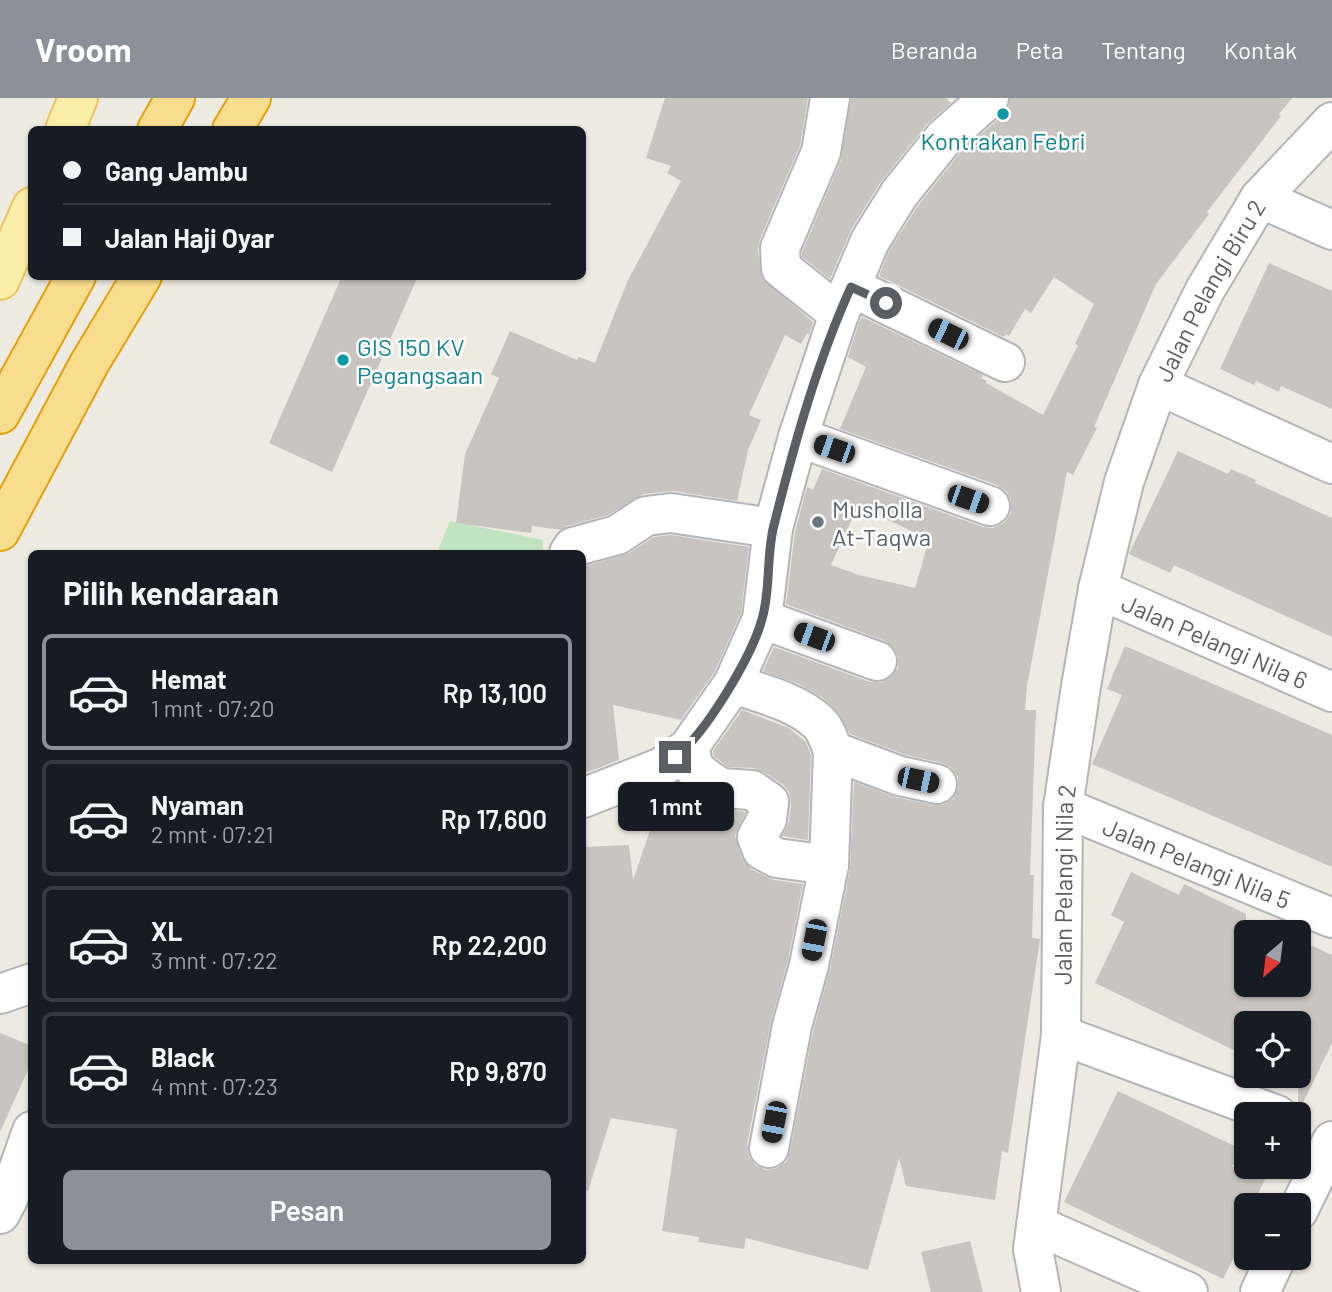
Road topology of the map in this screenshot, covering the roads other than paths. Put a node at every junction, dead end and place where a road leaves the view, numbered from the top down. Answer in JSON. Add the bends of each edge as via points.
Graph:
{"nodes":[{"id":1,"x":78,"y":98,"type":"edge"},
{"id":2,"x":175,"y":98,"type":"edge"},
{"id":3,"x":251,"y":98,"type":"edge"},
{"id":4,"x":830,"y":98,"type":"edge"},
{"id":5,"x":989,"y":98,"type":"edge"},
{"id":6,"x":1332,"y":122,"type":"edge"},
{"id":7,"x":67,"y":126,"type":"edge"},
{"id":8,"x":160,"y":126,"type":"edge"},
{"id":9,"x":234,"y":126,"type":"edge"},
{"id":10,"x":1260,"y":198,"type":"junction"},
{"id":11,"x":28,"y":216,"type":"edge"},
{"id":12,"x":1332,"y":230,"type":"edge"},
{"id":13,"x":0,"y":280,"type":"edge"},
{"id":14,"x":74,"y":280,"type":"edge"},
{"id":15,"x":140,"y":280,"type":"edge"},
{"id":16,"x":845,"y":300,"type":"junction"},
{"id":17,"x":1004,"y":362,"type":"dead end"},
{"id":18,"x":1158,"y":385,"type":"junction"},
{"id":19,"x":0,"y":414,"type":"edge"},
{"id":20,"x":798,"y":437,"type":"junction"},
{"id":21,"x":1332,"y":464,"type":"edge"},
{"id":22,"x":1124,"y":482,"type":"joint"},
{"id":23,"x":990,"y":506,"type":"dead end"},
{"id":24,"x":773,"y":528,"type":"junction"},
{"id":25,"x":0,"y":531,"type":"edge"},
{"id":26,"x":571,"y":550,"type":"edge"},
{"id":27,"x":1098,"y":589,"type":"junction"},
{"id":28,"x":762,"y":620,"type":"junction"},
{"id":29,"x":877,"y":661,"type":"dead end"},
{"id":30,"x":733,"y":684,"type":"junction"},
{"id":31,"x":1332,"y":692,"type":"edge"},
{"id":32,"x":689,"y":747,"type":"junction"},
{"id":33,"x":833,"y":751,"type":"junction"},
{"id":34,"x":937,"y":785,"type":"dead end"},
{"id":35,"x":586,"y":797,"type":"edge"},
{"id":36,"x":1063,"y":807,"type":"junction"},
{"id":37,"x":829,"y":865,"type":"junction"},
{"id":38,"x":1332,"y":918,"type":"edge"},
{"id":39,"x":28,"y":984,"type":"edge"},
{"id":40,"x":0,"y":994,"type":"edge"},
{"id":41,"x":1061,"y":1035,"type":"junction"},
{"id":42,"x":1242,"y":1102,"type":"edge"},
{"id":43,"x":1311,"y":1128,"type":"edge"},
{"id":44,"x":1332,"y":1135,"type":"edge"},
{"id":45,"x":1332,"y":1141,"type":"edge"},
{"id":46,"x":28,"y":1142,"type":"edge"},
{"id":47,"x":769,"y":1148,"type":"dead end"},
{"id":48,"x":1307,"y":1193,"type":"edge"},
{"id":49,"x":0,"y":1214,"type":"edge"},
{"id":50,"x":1036,"y":1225,"type":"junction"},
{"id":51,"x":1270,"y":1270,"type":"edge"},
{"id":52,"x":1041,"y":1292,"type":"edge"},
{"id":53,"x":1188,"y":1292,"type":"edge"},
{"id":54,"x":1260,"y":1292,"type":"edge"}],
"edges":[{"from":1,"to":7,"type":"main road"},
{"from":2,"to":8,"type":"highway"},
{"from":3,"to":9,"type":"highway"},
{"from":4,"to":16,"type":"street","via":[[821,152],[780,248],[781,268]]},
{"from":5,"to":16,"type":"street","via":[[944,138],[899,194],[870,241]]},
{"from":6,"to":10,"type":"street","name":"Jalan Pelangi Biru 2"},
{"from":10,"to":12,"type":"street"},
{"from":10,"to":18,"type":"street","name":"Jalan Pelangi Biru 2"},
{"from":11,"to":13,"type":"main road"},
{"from":14,"to":19,"type":"highway"},
{"from":15,"to":25,"type":"highway"},
{"from":16,"to":17,"type":"street"},
{"from":16,"to":20,"type":"street"},
{"from":18,"to":21,"type":"street"},
{"from":18,"to":22,"type":"street","name":"Jalan Pelangi Biru 2"},
{"from":20,"to":23,"type":"street"},
{"from":20,"to":24,"type":"street"},
{"from":22,"to":27,"type":"street","name":"Jalan Pelangi Nila 2"},
{"from":24,"to":26,"type":"street","via":[[659,514],[646,516],[617,535]]},
{"from":24,"to":28,"type":"street"},
{"from":27,"to":31,"type":"street","name":"Jalan Pelangi Nila 6"},
{"from":27,"to":36,"type":"street","name":"Jalan Pelangi Nila 2"},
{"from":28,"to":29,"type":"street"},
{"from":28,"to":30,"type":"street"},
{"from":30,"to":32,"type":"street"},
{"from":30,"to":33,"type":"street","via":[[798,709],[819,723]]},
{"from":32,"to":35,"type":"street","via":[[662,766]]},
{"from":32,"to":37,"type":"street","via":[[694,768],[706,778],[722,788],[752,790],[769,802],[767,819],[757,837],[762,850],[776,858]]},
{"from":33,"to":34,"type":"street"},
{"from":33,"to":37,"type":"street"},
{"from":36,"to":38,"type":"street","name":"Jalan Pelangi Nila 5"},
{"from":36,"to":41,"type":"street","name":"Jalan Pelangi Nila 2"},
{"from":37,"to":47,"type":"street"},
{"from":39,"to":40,"type":"street"},
{"from":41,"to":42,"type":"street"},
{"from":41,"to":50,"type":"street","name":"Jalan Pelangi Nila 2"},
{"from":43,"to":44,"type":"street"},
{"from":45,"to":48,"type":"street"},
{"from":46,"to":49,"type":"street"},
{"from":50,"to":52,"type":"street","name":"Jalan Pelangi Nila 2","via":[[1033,1249]]},
{"from":50,"to":53,"type":"street"},
{"from":51,"to":54,"type":"street"}]}
